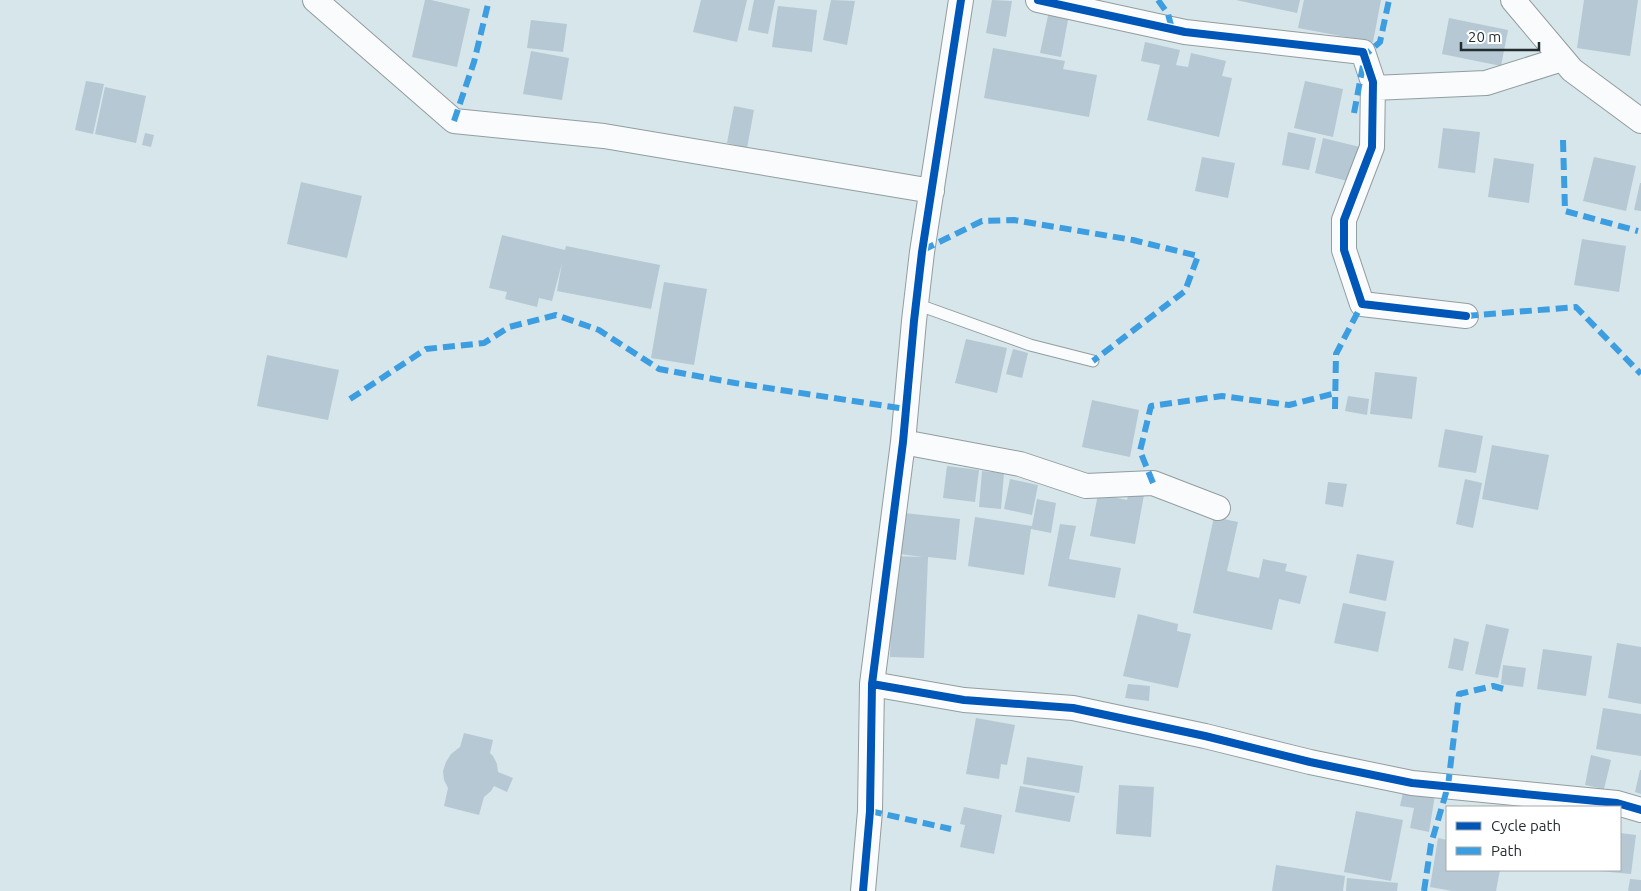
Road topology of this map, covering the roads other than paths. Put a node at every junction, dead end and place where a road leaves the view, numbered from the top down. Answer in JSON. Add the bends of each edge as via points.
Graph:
{"nodes":[{"id":1,"x":315,"y":0,"type":"edge"},
{"id":2,"x":961,"y":0,"type":"edge"},
{"id":3,"x":1038,"y":0,"type":"edge"},
{"id":4,"x":1513,"y":0,"type":"edge"},
{"id":5,"x":1562,"y":59,"type":"junction"},
{"id":6,"x":1373,"y":88,"type":"junction"},
{"id":7,"x":1641,"y":120,"type":"edge"},
{"id":8,"x":932,"y":191,"type":"junction"},
{"id":9,"x":916,"y":304,"type":"junction"},
{"id":10,"x":1466,"y":316,"type":"dead end"},
{"id":11,"x":1093,"y":361,"type":"dead end"},
{"id":12,"x":903,"y":442,"type":"junction"},
{"id":13,"x":1218,"y":508,"type":"dead end"},
{"id":14,"x":872,"y":684,"type":"junction"},
{"id":15,"x":1641,"y":810,"type":"edge"},
{"id":16,"x":863,"y":891,"type":"edge"}],
"edges":[{"from":1,"to":8,"type":"street","via":[[454,121],[604,136]]},
{"from":2,"to":8,"type":"street"},
{"from":3,"to":6,"type":"street","via":[[1185,32],[1363,52],[1374,82]]},
{"from":4,"to":5,"type":"street"},
{"from":5,"to":6,"type":"street","via":[[1486,82]]},
{"from":5,"to":7,"type":"street","via":[[1572,70]]},
{"from":6,"to":10,"type":"street","via":[[1372,146],[1344,220],[1344,250],[1362,304]]},
{"from":8,"to":9,"type":"street"},
{"from":9,"to":11,"type":"lane","via":[[1030,345]]},
{"from":9,"to":12,"type":"street"},
{"from":12,"to":13,"type":"street","via":[[1020,464],[1086,486],[1153,483]]},
{"from":12,"to":14,"type":"street"},
{"from":14,"to":15,"type":"street","via":[[964,700],[1073,708],[1412,783],[1617,804]]},
{"from":14,"to":16,"type":"street","via":[[870,811]]}]}
